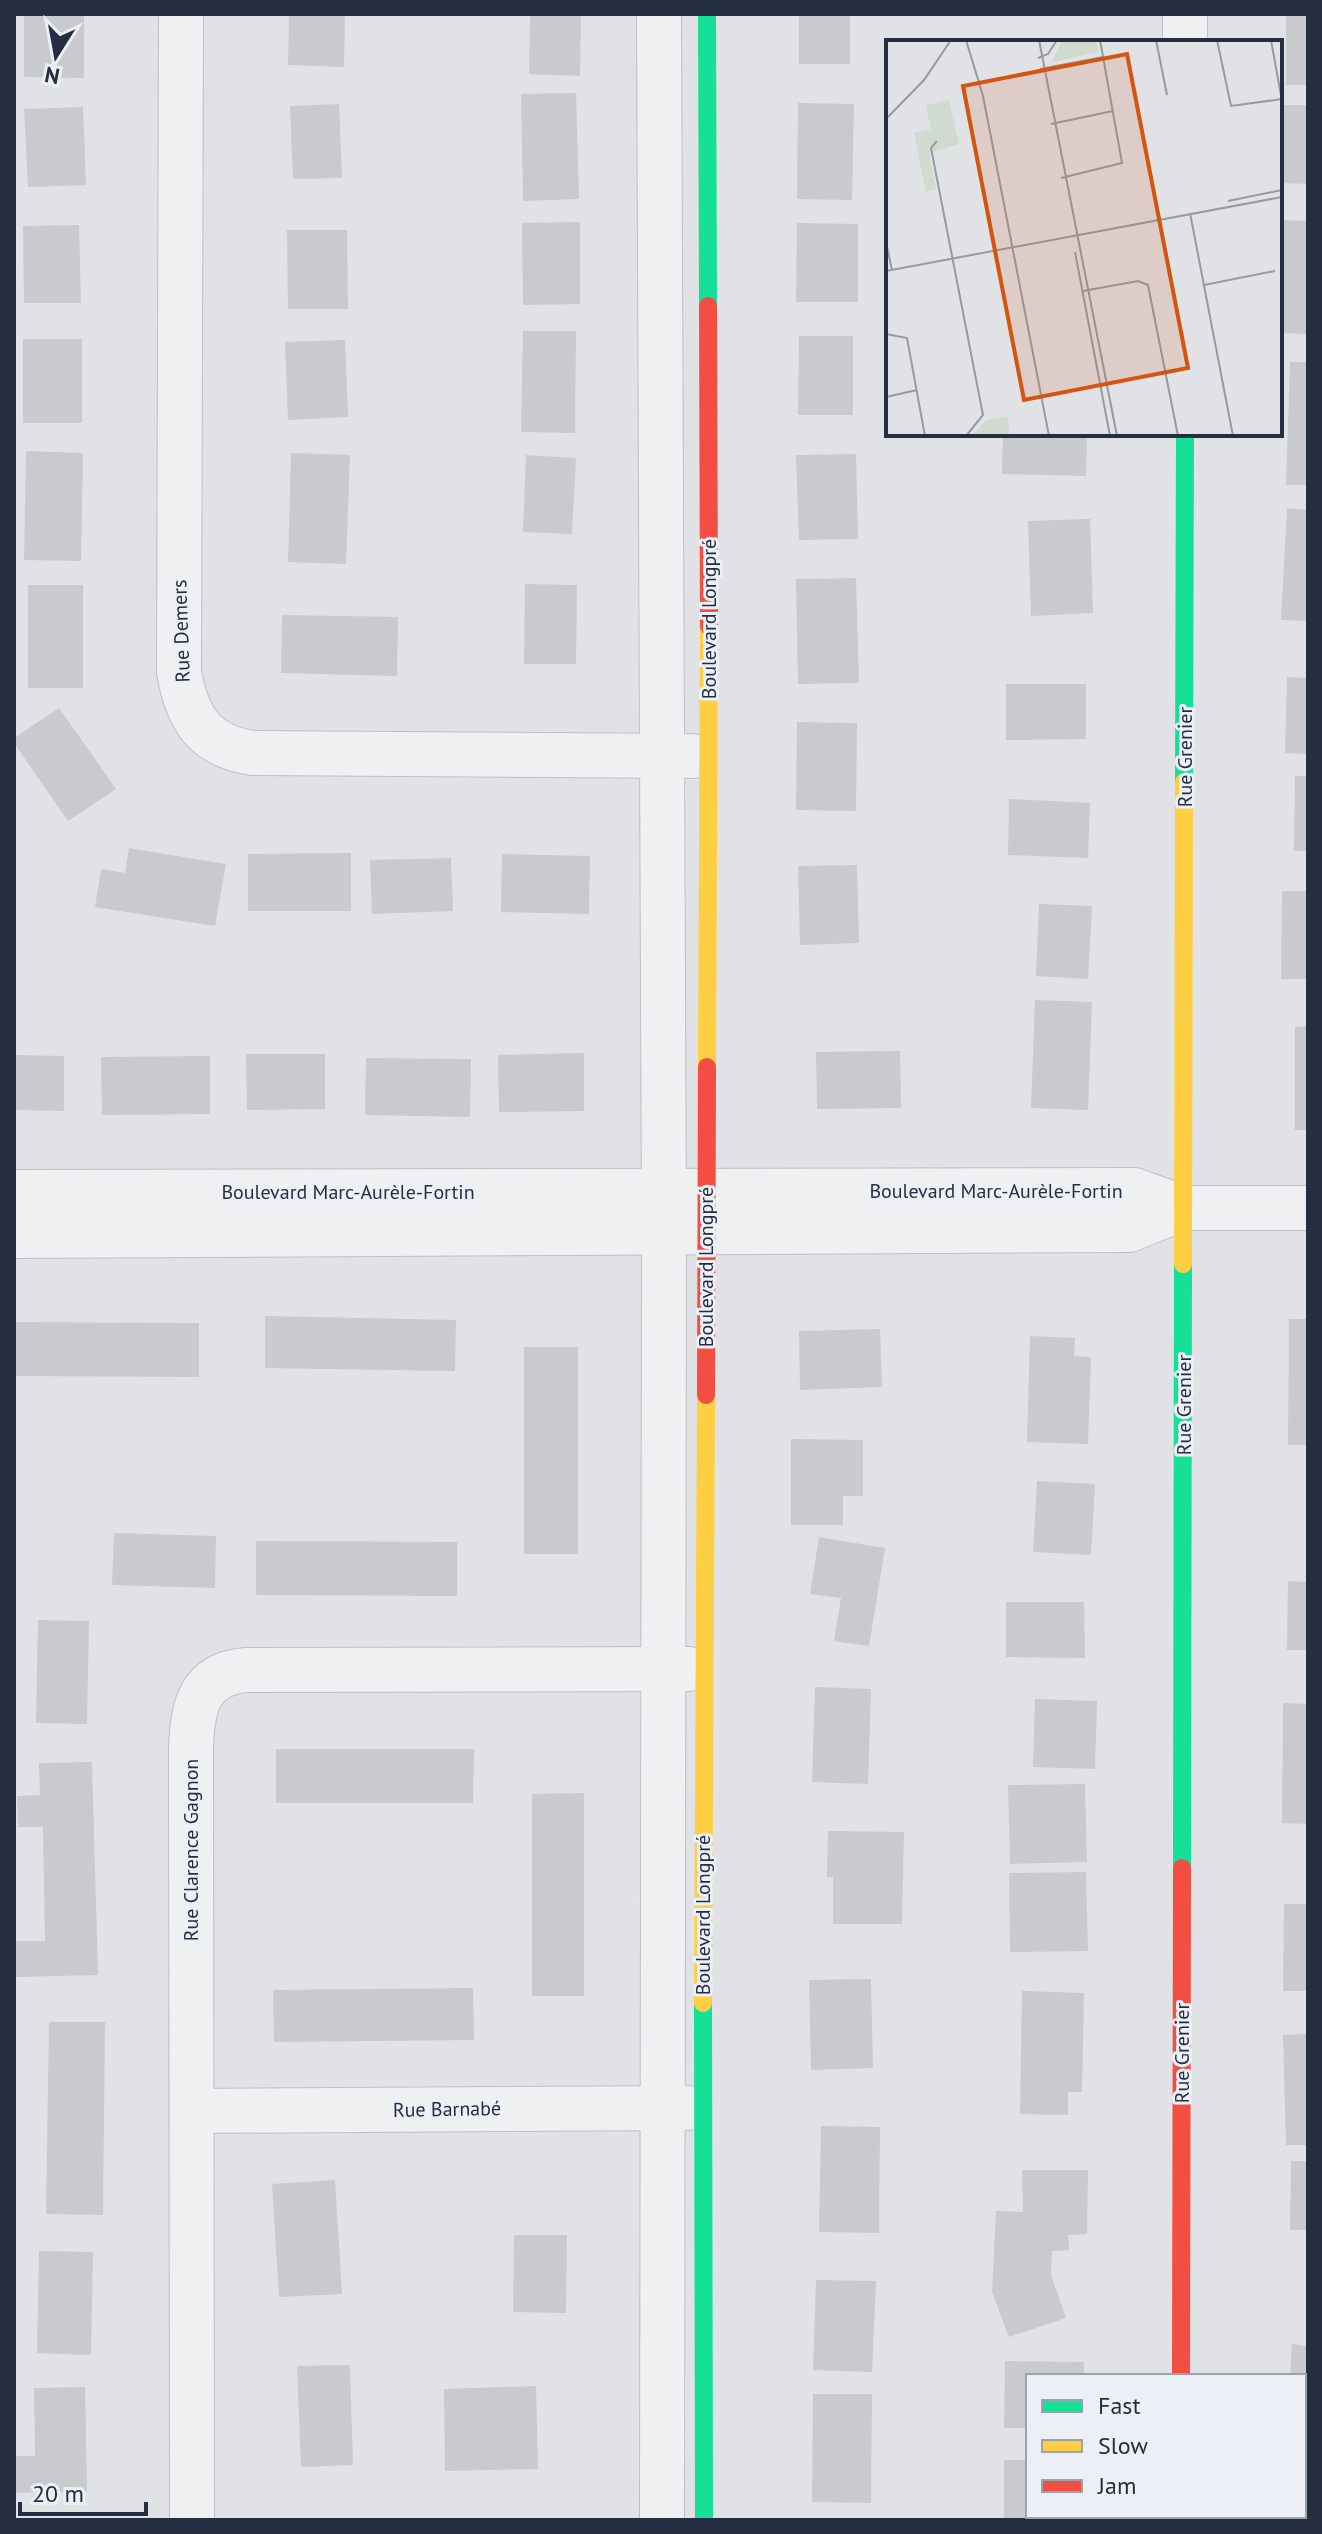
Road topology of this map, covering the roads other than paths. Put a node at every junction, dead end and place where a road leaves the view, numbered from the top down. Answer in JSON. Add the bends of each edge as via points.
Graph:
{"nodes":[{"id":1,"x":181,"y":14,"type":"edge"},
{"id":2,"x":659,"y":14,"type":"edge"},
{"id":3,"x":707,"y":14,"type":"edge"},
{"id":4,"x":1185,"y":14,"type":"edge"},
{"id":5,"x":1185,"y":40,"type":"edge"},
{"id":6,"x":1185,"y":436,"type":"edge"},
{"id":7,"x":663,"y":755,"type":"junction"},
{"id":8,"x":709,"y":756,"type":"junction"},
{"id":9,"x":14,"y":1192,"type":"edge"},
{"id":10,"x":1184,"y":1208,"type":"junction"},
{"id":11,"x":1308,"y":1208,"type":"edge"},
{"id":12,"x":685,"y":1212,"type":"junction"},
{"id":13,"x":14,"y":1236,"type":"edge"},
{"id":14,"x":683,"y":1669,"type":"junction"},
{"id":15,"x":682,"y":2108,"type":"junction"},
{"id":16,"x":192,"y":2111,"type":"junction"},
{"id":17,"x":1181,"y":2374,"type":"edge"},
{"id":18,"x":192,"y":2520,"type":"edge"},
{"id":19,"x":662,"y":2520,"type":"edge"},
{"id":20,"x":704,"y":2520,"type":"edge"}],
"edges":[{"from":1,"to":7,"type":"street","name":"Rue Demers","via":[[179,672],[193,718],[224,745],[253,753]]},
{"from":2,"to":7,"type":"street","name":"Boulevard Longpré"},
{"from":3,"to":8,"type":"street","name":"Boulevard Longpré"},
{"from":4,"to":5,"type":"street"},
{"from":6,"to":10,"type":"street","name":"Rue Grenier"},
{"from":7,"to":8,"type":"street","name":"Rue Demers"},
{"from":7,"to":12,"type":"street","name":"Boulevard Longpré"},
{"from":8,"to":12,"type":"street","name":"Boulevard Longpré"},
{"from":9,"to":12,"type":"street","name":"Boulevard Marc-Aurèle-Fortin"},
{"from":10,"to":11,"type":"street","name":"Boulevard Marc-Aurèle-Fortin"},
{"from":10,"to":12,"type":"street","name":"Boulevard Marc-Aurèle-Fortin","via":[[1134,1190]]},
{"from":10,"to":17,"type":"street","name":"Rue Grenier"},
{"from":12,"to":13,"type":"street","name":"Boulevard Marc-Aurèle-Fortin"},
{"from":12,"to":14,"type":"street","name":"Boulevard Longpré"},
{"from":14,"to":15,"type":"street","name":"Boulevard Longpré"},
{"from":14,"to":16,"type":"street","name":"Rue Clarence Gagnon","via":[[246,1670],[209,1683],[191,1727]]},
{"from":15,"to":16,"type":"street","name":"Rue Barnabé"},
{"from":15,"to":19,"type":"street","name":"Boulevard Longpré"},
{"from":15,"to":20,"type":"street","name":"Boulevard Longpré"},
{"from":16,"to":18,"type":"street","name":"Rue Clarence Gagnon"}]}
